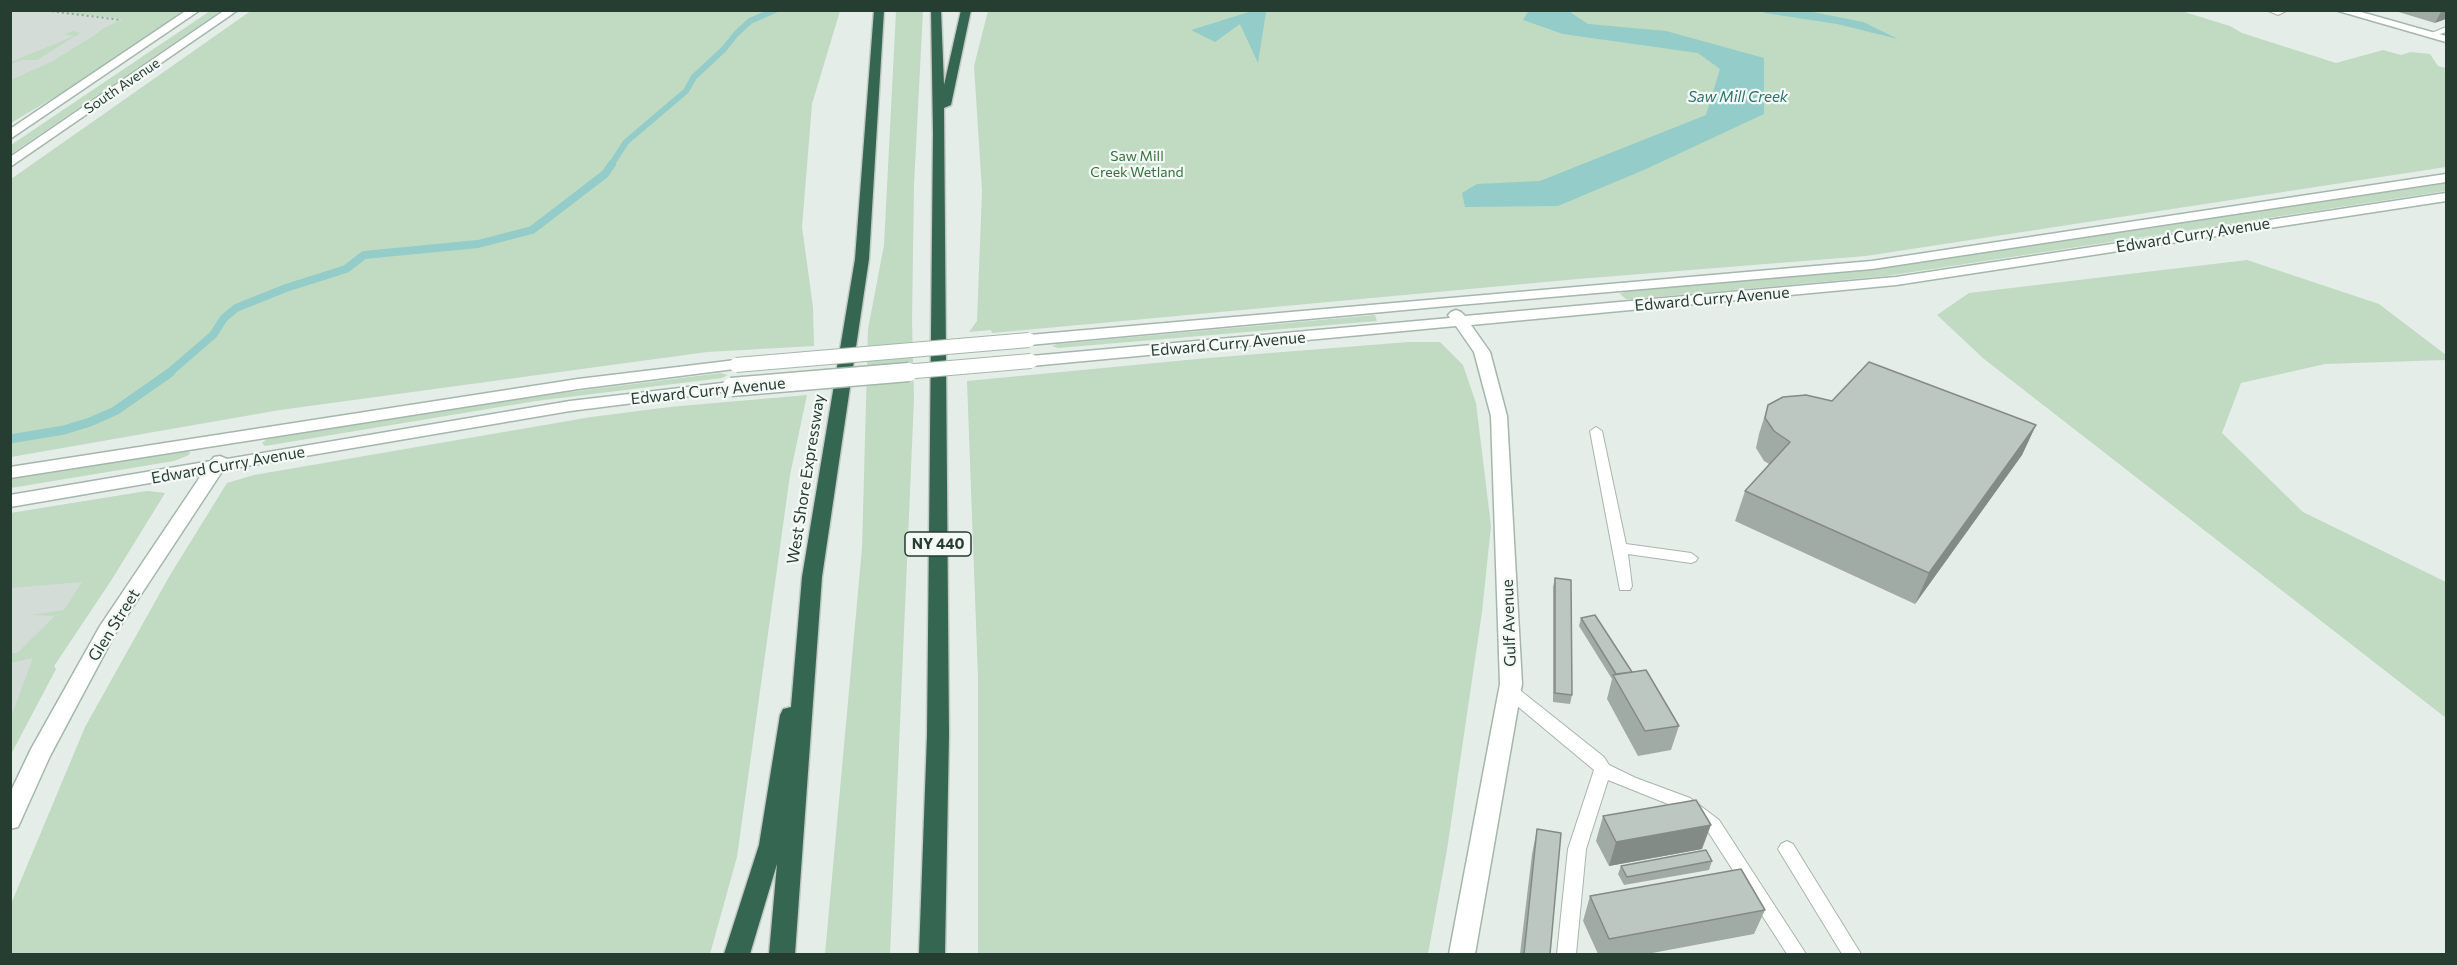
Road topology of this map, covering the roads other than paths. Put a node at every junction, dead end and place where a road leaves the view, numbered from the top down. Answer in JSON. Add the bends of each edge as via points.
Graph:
{"nodes":[{"id":1,"x":195,"y":10,"type":"edge"},
{"id":2,"x":234,"y":10,"type":"edge"},
{"id":3,"x":879,"y":10,"type":"edge"},
{"id":4,"x":936,"y":10,"type":"edge"},
{"id":5,"x":966,"y":10,"type":"edge"},
{"id":6,"x":2270,"y":10,"type":"edge"},
{"id":7,"x":2284,"y":10,"type":"edge"},
{"id":8,"x":2340,"y":10,"type":"edge"},
{"id":9,"x":2446,"y":29,"type":"edge"},
{"id":10,"x":2431,"y":35,"type":"junction"},
{"id":11,"x":2446,"y":39,"type":"edge"},
{"id":12,"x":939,"y":134,"type":"junction"},
{"id":13,"x":10,"y":135,"type":"edge"},
{"id":14,"x":10,"y":163,"type":"edge"},
{"id":15,"x":2446,"y":178,"type":"edge"},
{"id":16,"x":2446,"y":196,"type":"edge"},
{"id":17,"x":1447,"y":301,"type":"junction"},
{"id":18,"x":1462,"y":322,"type":"junction"},
{"id":19,"x":1596,"y":431,"type":"dead end"},
{"id":20,"x":233,"y":439,"type":"junction"},
{"id":21,"x":217,"y":467,"type":"junction"},
{"id":22,"x":10,"y":473,"type":"edge"},
{"id":23,"x":10,"y":501,"type":"edge"},
{"id":24,"x":1620,"y":548,"type":"junction"},
{"id":25,"x":1691,"y":558,"type":"dead end"},
{"id":26,"x":812,"y":577,"type":"junction"},
{"id":27,"x":1625,"y":586,"type":"dead end"},
{"id":28,"x":1510,"y":691,"type":"junction"},
{"id":29,"x":1603,"y":770,"type":"junction"},
{"id":30,"x":10,"y":820,"type":"edge"},
{"id":31,"x":1787,"y":849,"type":"dead end"},
{"id":32,"x":736,"y":954,"type":"edge"},
{"id":33,"x":782,"y":954,"type":"edge"},
{"id":34,"x":932,"y":954,"type":"edge"},
{"id":35,"x":1462,"y":954,"type":"edge"},
{"id":36,"x":1566,"y":954,"type":"edge"},
{"id":37,"x":1797,"y":954,"type":"edge"},
{"id":38,"x":1852,"y":954,"type":"edge"}],
"edges":[{"from":1,"to":13,"type":"street","name":"South Avenue"},
{"from":2,"to":14,"type":"street","name":"South Avenue"},
{"from":3,"to":26,"type":"highway","name":"West Shore Expressway","via":[[862,260]]},
{"from":4,"to":12,"type":"highway","number":"NY 440"},
{"from":5,"to":12,"type":"highway"},
{"from":6,"to":7,"type":"lane"},
{"from":8,"to":10,"type":"street"},
{"from":9,"to":10,"type":"lane"},
{"from":10,"to":11,"type":"street"},
{"from":12,"to":34,"type":"highway","number":"NY 440","via":[[938,735]]},
{"from":15,"to":17,"type":"street","name":"Edward Curry Avenue","via":[[1872,265]]},
{"from":16,"to":18,"type":"street","name":"Edward Curry Avenue","via":[[1896,281]]},
{"from":17,"to":18,"type":"street","name":"Gulf Avenue"},
{"from":17,"to":20,"type":"street","name":"Edward Curry Avenue","bridge":true,"via":[[736,365],[578,384]]},
{"from":18,"to":21,"type":"street","name":"Edward Curry Avenue","bridge":true,"via":[[731,387],[570,406]]},
{"from":18,"to":28,"type":"street","name":"Gulf Avenue","via":[[1482,352],[1499,416]]},
{"from":19,"to":24,"type":"lane"},
{"from":20,"to":21,"type":"street","name":"Glen Street"},
{"from":20,"to":22,"type":"street","name":"Edward Curry Avenue"},
{"from":21,"to":23,"type":"street","name":"Edward Curry Avenue"},
{"from":21,"to":30,"type":"street","name":"Glen Street","via":[[107,631],[39,755]]},
{"from":24,"to":25,"type":"lane"},
{"from":24,"to":27,"type":"lane"},
{"from":26,"to":32,"type":"highway","via":[[771,845]]},
{"from":26,"to":33,"type":"highway","name":"West Shore Expressway"},
{"from":28,"to":29,"type":"lane"},
{"from":28,"to":35,"type":"street","name":"Gulf Avenue"},
{"from":29,"to":36,"type":"lane","via":[[1577,849]]},
{"from":29,"to":37,"type":"lane","via":[[1684,803],[1713,825]]},
{"from":31,"to":38,"type":"lane"}]}
